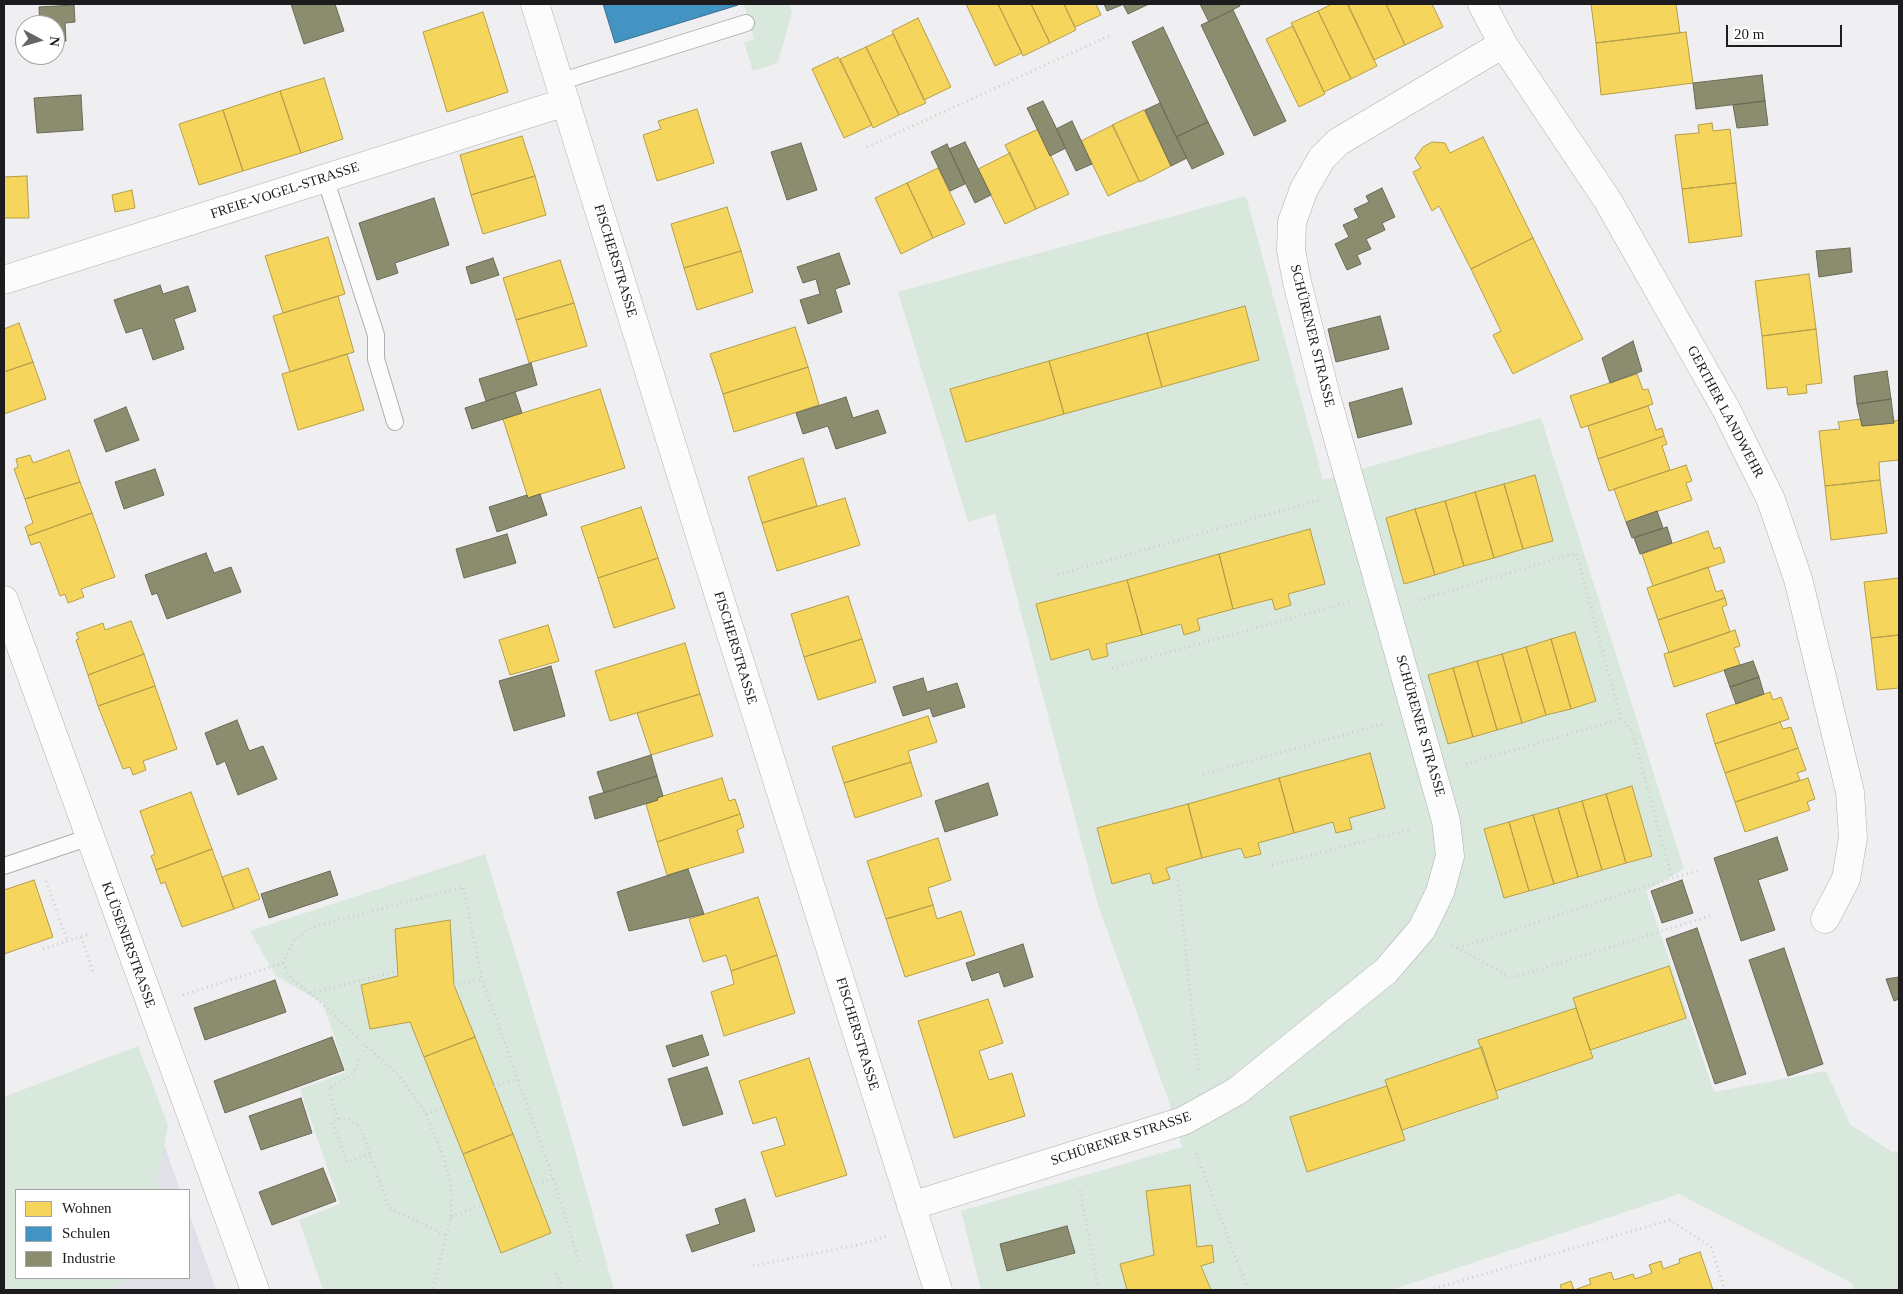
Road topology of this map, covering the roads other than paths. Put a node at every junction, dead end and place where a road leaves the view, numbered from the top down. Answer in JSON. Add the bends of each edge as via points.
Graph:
{"nodes":[{"id":1,"x":536,"y":4,"type":"edge"},
{"id":2,"x":1482,"y":4,"type":"edge"},
{"id":3,"x":746,"y":23,"type":"dead end"},
{"id":4,"x":1503,"y":44,"type":"junction"},
{"id":5,"x":563,"y":92,"type":"junction"},
{"id":6,"x":325,"y":178,"type":"junction"},
{"id":7,"x":4,"y":280,"type":"edge"},
{"id":8,"x":395,"y":422,"type":"dead end"},
{"id":9,"x":4,"y":600,"type":"edge"},
{"id":10,"x":90,"y":837,"type":"junction"},
{"id":11,"x":4,"y":866,"type":"edge"},
{"id":12,"x":1825,"y":919,"type":"dead end"},
{"id":13,"x":914,"y":1217,"type":"junction"},
{"id":14,"x":255,"y":1290,"type":"edge"},
{"id":15,"x":938,"y":1290,"type":"edge"}],
"edges":[{"from":1,"to":5,"type":"street","name":"FISCHERSTRASSE"},
{"from":2,"to":4,"type":"street","name":"GERTHER LANDWEHR"},
{"from":3,"to":5,"type":"lane"},
{"from":4,"to":12,"type":"street","name":"GERTHER LANDWEHR","via":[[1608,202],[1742,437],[1771,500],[1798,579],[1850,792],[1853,838],[1846,879]]},
{"from":4,"to":13,"type":"street","name":"SCHÜRENER STRASSE","via":[[1338,142],[1322,158],[1304,189],[1292,222],[1291,250],[1297,282],[1446,820],[1450,856],[1440,892],[1422,929],[1386,971],[1237,1091],[1193,1116],[1076,1154]]},
{"from":5,"to":6,"type":"street","name":"FREIE-VOGEL-STRASSE"},
{"from":5,"to":13,"type":"street","name":"FISCHERSTRASSE"},
{"from":6,"to":7,"type":"street","name":"FREIE-VOGEL-STRASSE"},
{"from":6,"to":8,"type":"lane","via":[[376,335],[376,359]]},
{"from":9,"to":10,"type":"street","name":"KLÜSENERSTRASSE"},
{"from":10,"to":11,"type":"lane"},
{"from":10,"to":14,"type":"street","name":"KLÜSENERSTRASSE"},
{"from":13,"to":15,"type":"street","name":"FISCHERSTRASSE"}]}
